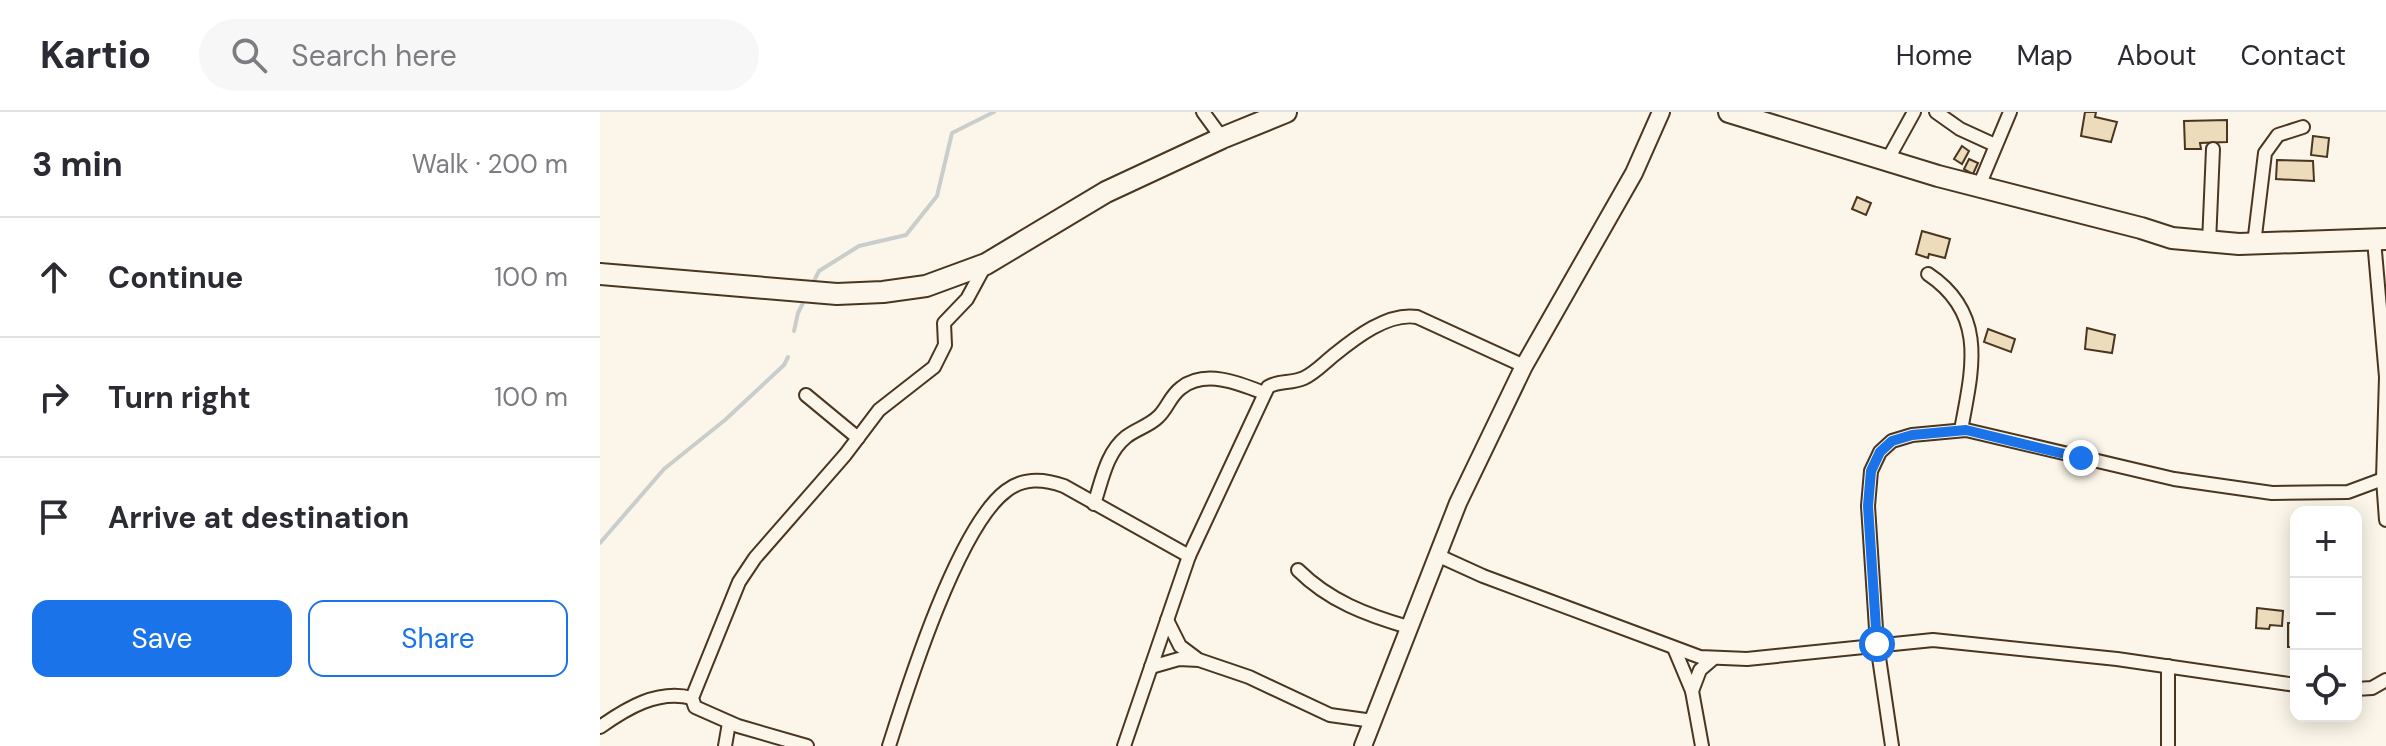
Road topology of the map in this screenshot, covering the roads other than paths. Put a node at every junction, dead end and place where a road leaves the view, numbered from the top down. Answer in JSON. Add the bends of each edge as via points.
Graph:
{"nodes":[{"id":1,"x":1203,"y":112,"type":"edge"},
{"id":2,"x":1286,"y":112,"type":"edge"},
{"id":3,"x":1661,"y":112,"type":"edge"},
{"id":4,"x":1729,"y":112,"type":"edge"},
{"id":5,"x":1914,"y":112,"type":"edge"},
{"id":6,"x":1936,"y":112,"type":"edge"},
{"id":7,"x":2010,"y":112,"type":"edge"},
{"id":8,"x":2303,"y":127,"type":"dead end"},
{"id":9,"x":1222,"y":138,"type":"junction"},
{"id":10,"x":1995,"y":145,"type":"junction"},
{"id":11,"x":2213,"y":149,"type":"dead end"},
{"id":12,"x":1888,"y":159,"type":"junction"},
{"id":13,"x":1979,"y":186,"type":"junction"},
{"id":14,"x":2380,"y":240,"type":"edge"},
{"id":15,"x":2209,"y":243,"type":"junction"},
{"id":16,"x":2254,"y":244,"type":"junction"},
{"id":17,"x":986,"y":264,"type":"junction"},
{"id":18,"x":600,"y":274,"type":"edge"},
{"id":19,"x":1928,"y":274,"type":"dead end"},
{"id":20,"x":1524,"y":366,"type":"junction"},
{"id":21,"x":1264,"y":393,"type":"junction"},
{"id":22,"x":806,"y":395,"type":"dead end"},
{"id":23,"x":1961,"y":430,"type":"junction"},
{"id":24,"x":858,"y":438,"type":"junction"},
{"id":25,"x":2385,"y":450,"type":"edge"},
{"id":26,"x":2383,"y":479,"type":"junction"},
{"id":27,"x":1094,"y":504,"type":"junction"},
{"id":28,"x":2386,"y":520,"type":"edge"},
{"id":29,"x":1189,"y":556,"type":"junction"},
{"id":30,"x":1439,"y":556,"type":"junction"},
{"id":31,"x":1298,"y":570,"type":"dead end"},
{"id":32,"x":1167,"y":620,"type":"junction"},
{"id":33,"x":1408,"y":627,"type":"junction"},
{"id":34,"x":1877,"y":644,"type":"junction"},
{"id":35,"x":1674,"y":648,"type":"junction"},
{"id":36,"x":1714,"y":658,"type":"junction"},
{"id":37,"x":1199,"y":660,"type":"junction"},
{"id":38,"x":2168,"y":666,"type":"junction"},
{"id":39,"x":1151,"y":667,"type":"junction"},
{"id":40,"x":2386,"y":680,"type":"edge"},
{"id":41,"x":2290,"y":684,"type":"edge"},
{"id":42,"x":2362,"y":689,"type":"edge"},
{"id":43,"x":1692,"y":691,"type":"junction"},
{"id":44,"x":692,"y":698,"type":"junction"},
{"id":45,"x":1373,"y":721,"type":"junction"},
{"id":46,"x":729,"y":723,"type":"junction"},
{"id":47,"x":600,"y":727,"type":"edge"},
{"id":48,"x":725,"y":746,"type":"edge"},
{"id":49,"x":807,"y":746,"type":"edge"},
{"id":50,"x":889,"y":746,"type":"edge"},
{"id":51,"x":1124,"y":746,"type":"edge"},
{"id":52,"x":1363,"y":746,"type":"edge"},
{"id":53,"x":1702,"y":746,"type":"edge"},
{"id":54,"x":1892,"y":746,"type":"edge"},
{"id":55,"x":2168,"y":746,"type":"edge"}],
"edges":[{"from":1,"to":9,"type":"street"},
{"from":2,"to":9,"type":"highway"},
{"from":3,"to":20,"type":"street","via":[[1634,173]]},
{"from":4,"to":12,"type":"highway"},
{"from":5,"to":12,"type":"street"},
{"from":6,"to":10,"type":"street"},
{"from":7,"to":10,"type":"street"},
{"from":8,"to":16,"type":"street","via":[[2278,135],[2265,153]]},
{"from":9,"to":17,"type":"highway","via":[[1106,192]]},
{"from":10,"to":13,"type":"street"},
{"from":11,"to":15,"type":"street"},
{"from":12,"to":13,"type":"highway"},
{"from":13,"to":15,"type":"highway","via":[[2172,238]]},
{"from":14,"to":16,"type":"highway"},
{"from":14,"to":25,"type":"street"},
{"from":15,"to":16,"type":"highway"},
{"from":17,"to":18,"type":"highway","via":[[926,286],[837,294]]},
{"from":17,"to":24,"type":"street","via":[[967,299],[944,323],[945,345],[934,367],[879,410]]},
{"from":19,"to":23,"type":"street","via":[[1960,305],[1972,344]]},
{"from":20,"to":21,"type":"street","via":[[1405,315],[1360,337],[1310,375],[1274,383]]},
{"from":20,"to":30,"type":"street","via":[[1458,503]]},
{"from":21,"to":27,"type":"street","via":[[1210,378],[1182,386],[1156,420],[1119,444]]},
{"from":21,"to":29,"type":"street"},
{"from":22,"to":24,"type":"street"},
{"from":23,"to":26,"type":"street","via":[[2174,479],[2272,493],[2348,492]]},
{"from":23,"to":34,"type":"street","via":[[1892,441],[1871,471],[1868,506]]},
{"from":24,"to":44,"type":"street","via":[[739,582]]},
{"from":25,"to":26,"type":"street"},
{"from":26,"to":28,"type":"street"},
{"from":27,"to":29,"type":"street"},
{"from":27,"to":50,"type":"street","via":[[1064,486],[1039,480],[1007,490],[986,511],[939,607]]},
{"from":29,"to":32,"type":"street"},
{"from":30,"to":33,"type":"street"},
{"from":30,"to":35,"type":"street"},
{"from":31,"to":33,"type":"street","via":[[1315,587],[1360,612]]},
{"from":32,"to":37,"type":"street","via":[[1180,646]]},
{"from":32,"to":39,"type":"street"},
{"from":33,"to":45,"type":"street"},
{"from":34,"to":36,"type":"street"},
{"from":34,"to":38,"type":"street","via":[[1933,640]]},
{"from":34,"to":54,"type":"street"},
{"from":35,"to":36,"type":"street"},
{"from":35,"to":43,"type":"street"},
{"from":36,"to":43,"type":"street","via":[[1700,670]]},
{"from":37,"to":39,"type":"street"},
{"from":37,"to":45,"type":"street","via":[[1330,715]]},
{"from":38,"to":41,"type":"street"},
{"from":38,"to":55,"type":"street"},
{"from":39,"to":51,"type":"street"},
{"from":40,"to":42,"type":"street"},
{"from":43,"to":53,"type":"street"},
{"from":44,"to":46,"type":"street","via":[[699,710]]},
{"from":44,"to":47,"type":"street","via":[[678,694],[643,702]]},
{"from":45,"to":52,"type":"street"},
{"from":46,"to":48,"type":"street"},
{"from":46,"to":49,"type":"street"}]}
